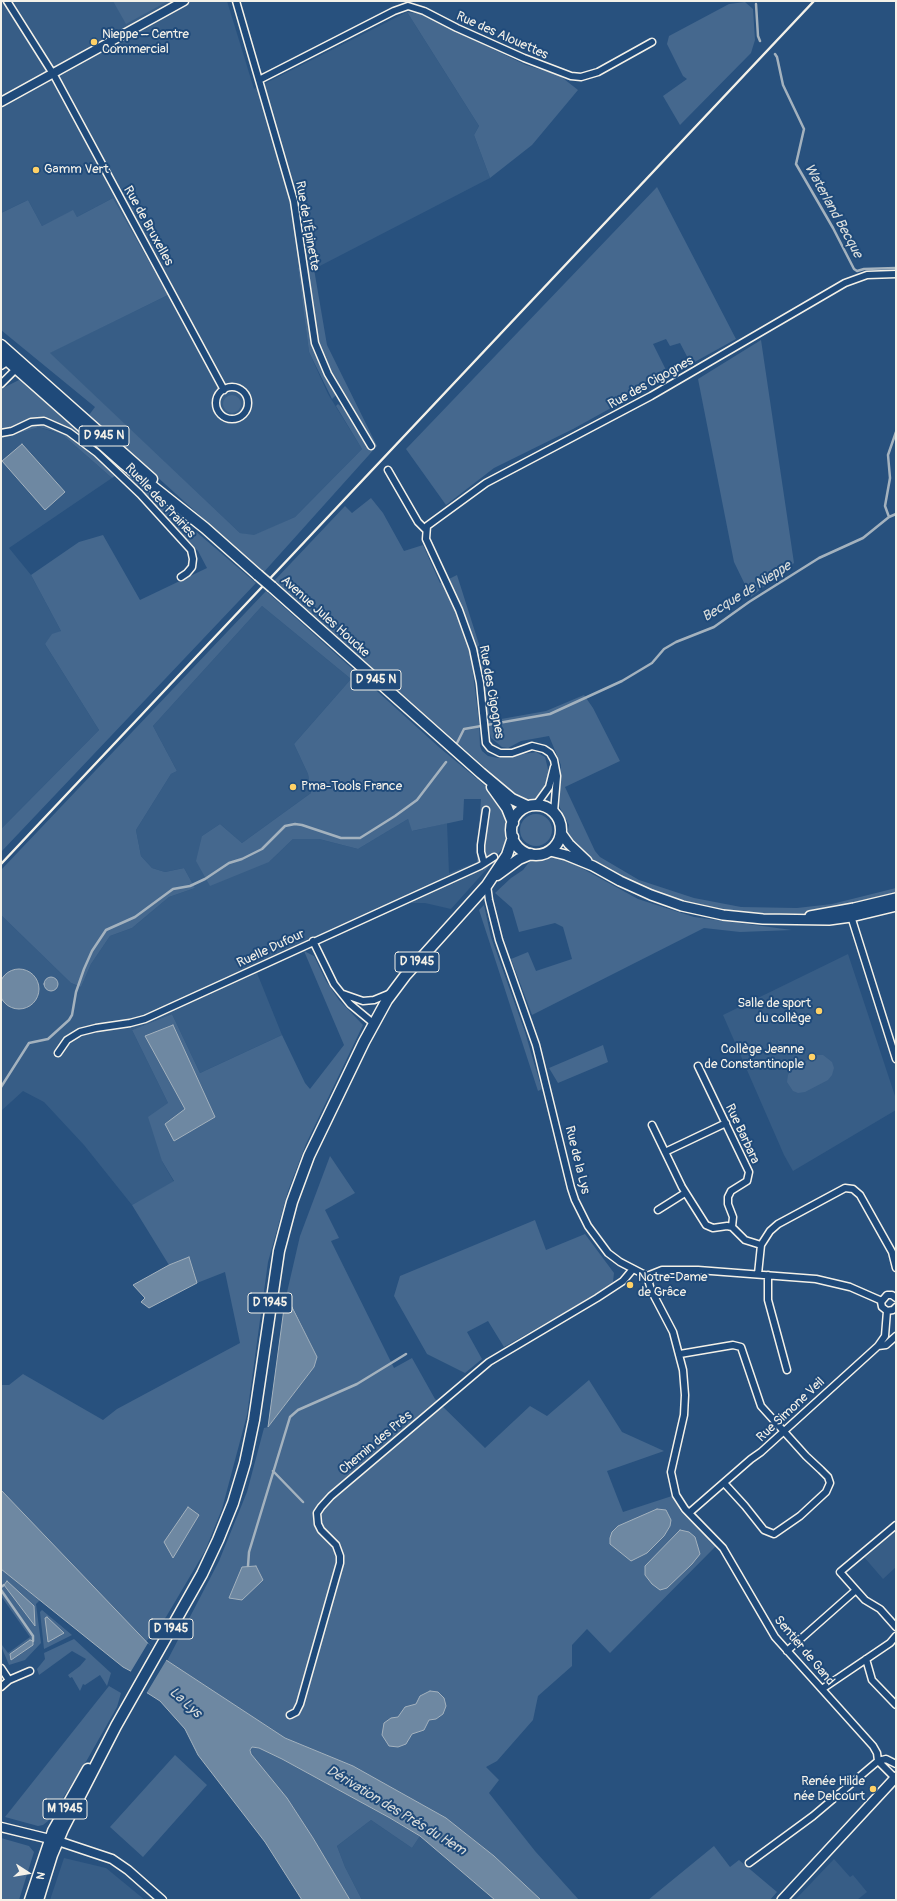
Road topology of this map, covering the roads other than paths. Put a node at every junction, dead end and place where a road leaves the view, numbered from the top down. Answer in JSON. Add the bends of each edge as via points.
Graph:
{"nodes":[{"id":1,"x":7,"y":1,"type":"edge"},
{"id":2,"x":184,"y":1,"type":"edge"},
{"id":3,"x":236,"y":1,"type":"edge"},
{"id":4,"x":652,"y":42,"type":"dead end"},
{"id":5,"x":53,"y":73,"type":"junction"},
{"id":6,"x":259,"y":80,"type":"junction"},
{"id":7,"x":1,"y":102,"type":"edge"},
{"id":8,"x":896,"y":274,"type":"edge"},
{"id":9,"x":1,"y":345,"type":"edge"},
{"id":10,"x":11,"y":362,"type":"edge"},
{"id":11,"x":1,"y":384,"type":"edge"},
{"id":12,"x":224,"y":390,"type":"junction"},
{"id":13,"x":1,"y":433,"type":"edge"},
{"id":14,"x":371,"y":446,"type":"dead end"},
{"id":15,"x":388,"y":470,"type":"dead end"},
{"id":16,"x":426,"y":530,"type":"junction"},
{"id":17,"x":181,"y":576,"type":"dead end"},
{"id":18,"x":554,"y":760,"type":"junction"},
{"id":19,"x":481,"y":773,"type":"junction"},
{"id":20,"x":532,"y":806,"type":"junction"},
{"id":21,"x":486,"y":810,"type":"dead end"},
{"id":22,"x":554,"y":812,"type":"junction"},
{"id":23,"x":513,"y":823,"type":"junction"},
{"id":24,"x":561,"y":833,"type":"junction"},
{"id":25,"x":513,"y":837,"type":"junction"},
{"id":26,"x":550,"y":851,"type":"junction"},
{"id":27,"x":531,"y":854,"type":"junction"},
{"id":28,"x":494,"y":857,"type":"dead end"},
{"id":29,"x":484,"y":863,"type":"junction"},
{"id":30,"x":592,"y":866,"type":"junction"},
{"id":31,"x":487,"y":885,"type":"junction"},
{"id":32,"x":896,"y":898,"type":"edge"},
{"id":33,"x":896,"y":906,"type":"edge"},
{"id":34,"x":850,"y":913,"type":"junction"},
{"id":35,"x":313,"y":941,"type":"junction"},
{"id":36,"x":392,"y":992,"type":"junction"},
{"id":37,"x":341,"y":993,"type":"junction"},
{"id":38,"x":373,"y":1023,"type":"junction"},
{"id":39,"x":58,"y":1053,"type":"dead end"},
{"id":40,"x":896,"y":1058,"type":"edge"},
{"id":41,"x":698,"y":1066,"type":"dead end"},
{"id":42,"x":726,"y":1123,"type":"junction"},
{"id":43,"x":652,"y":1125,"type":"dead end"},
{"id":44,"x":665,"y":1152,"type":"junction"},
{"id":45,"x":685,"y":1192,"type":"junction"},
{"id":46,"x":658,"y":1210,"type":"dead end"},
{"id":47,"x":732,"y":1227,"type":"junction"},
{"id":48,"x":761,"y":1246,"type":"junction"},
{"id":49,"x":896,"y":1268,"type":"edge"},
{"id":50,"x":633,"y":1269,"type":"junction"},
{"id":51,"x":758,"y":1274,"type":"junction"},
{"id":52,"x":768,"y":1275,"type":"junction"},
{"id":53,"x":647,"y":1276,"type":"junction"},
{"id":54,"x":896,"y":1296,"type":"edge"},
{"id":55,"x":882,"y":1300,"type":"junction"},
{"id":56,"x":893,"y":1310,"type":"edge"},
{"id":57,"x":896,"y":1336,"type":"edge"},
{"id":58,"x":878,"y":1346,"type":"junction"},
{"id":59,"x":680,"y":1354,"type":"junction"},
{"id":60,"x":787,"y":1370,"type":"dead end"},
{"id":61,"x":784,"y":1432,"type":"junction"},
{"id":62,"x":724,"y":1483,"type":"junction"},
{"id":63,"x":688,"y":1513,"type":"junction"},
{"id":64,"x":896,"y":1525,"type":"edge"},
{"id":65,"x":856,"y":1590,"type":"junction"},
{"id":66,"x":896,"y":1627,"type":"edge"},
{"id":67,"x":896,"y":1636,"type":"edge"},
{"id":68,"x":787,"y":1651,"type":"junction"},
{"id":69,"x":866,"y":1659,"type":"junction"},
{"id":70,"x":149,"y":1667,"type":"joint"},
{"id":71,"x":1,"y":1668,"type":"edge"},
{"id":72,"x":30,"y":1671,"type":"dead end"},
{"id":73,"x":9,"y":1680,"type":"junction"},
{"id":74,"x":1,"y":1687,"type":"edge"},
{"id":75,"x":822,"y":1690,"type":"junction"},
{"id":76,"x":896,"y":1705,"type":"edge"},
{"id":77,"x":290,"y":1715,"type":"dead end"},
{"id":78,"x":878,"y":1761,"type":"junction"},
{"id":79,"x":896,"y":1764,"type":"edge"},
{"id":80,"x":896,"y":1778,"type":"edge"},
{"id":81,"x":1,"y":1827,"type":"edge"},
{"id":82,"x":54,"y":1840,"type":"junction"},
{"id":83,"x":749,"y":1863,"type":"dead end"},
{"id":84,"x":30,"y":1900,"type":"edge"},
{"id":85,"x":38,"y":1900,"type":"edge"},
{"id":86,"x":162,"y":1900,"type":"edge"},
{"id":87,"x":782,"y":1900,"type":"edge"}],
"edges":[{"from":1,"to":5,"type":"street","name":"Rue de Bruxelles"},
{"from":2,"to":5,"type":"street"},
{"from":3,"to":6,"type":"street","name":"Rue de l'Épinette"},
{"from":4,"to":6,"type":"street","name":"Rue des Alouettes","via":[[598,72],[586,76],[571,76],[524,58],[408,6],[394,10]]},
{"from":5,"to":7,"type":"street"},
{"from":5,"to":12,"type":"street","name":"Rue de Bruxelles"},
{"from":6,"to":14,"type":"street","name":"Rue de l'Épinette","via":[[296,209],[315,344],[328,374]]},
{"from":8,"to":16,"type":"street","name":"Rue des Cigognes","via":[[867,275],[845,283],[651,396],[486,482],[431,522]]},
{"from":9,"to":10,"type":"main road","name":"Avenue Jules Houcke","number":"D 945 N"},
{"from":10,"to":11,"type":"street"},
{"from":10,"to":19,"type":"main road","name":"Avenue Jules Houcke","number":"D 945 N","bridge":true,"via":[[178,502]]},
{"from":12,"to":12,"type":"street","via":[[217,399],[218,411],[227,419],[239,417],[247,408],[246,397],[238,389]]},
{"from":13,"to":17,"type":"street","name":"Ruelle des Prairies","via":[[31,422],[44,421],[64,429],[97,453],[145,498],[191,550],[192,567]]},
{"from":15,"to":16,"type":"street","name":"Rue des Cigognes","via":[[418,522]]},
{"from":16,"to":18,"type":"street","name":"Rue des Cigognes","via":[[426,538],[472,645],[488,746],[497,752],[508,753],[536,747],[547,751]]},
{"from":18,"to":20,"type":"street","via":[[549,787]]},
{"from":18,"to":22,"type":"street","via":[[558,776]]},
{"from":19,"to":20,"type":"main road","name":"Avenue Jules Houcke","number":"D 945 N","via":[[512,799]]},
{"from":19,"to":23,"type":"main road","name":"Avenue Jules Houcke","number":"D 945 N","via":[[507,808]]},
{"from":20,"to":22,"type":"main road","via":[[548,807]]},
{"from":20,"to":23,"type":"main road","via":[[518,813]]},
{"from":21,"to":29,"type":"street","via":[[480,845]]},
{"from":22,"to":24,"type":"main road","via":[[560,822]]},
{"from":23,"to":25,"type":"main road"},
{"from":24,"to":26,"type":"main road","via":[[558,842]]},
{"from":24,"to":30,"type":"main road"},
{"from":25,"to":27,"type":"main road","via":[[521,849]]},
{"from":25,"to":31,"type":"main road","number":"D 1945","via":[[507,855]]},
{"from":26,"to":27,"type":"main road"},
{"from":26,"to":30,"type":"main road"},
{"from":27,"to":31,"type":"main road","number":"D 1945","via":[[508,866]]},
{"from":28,"to":29,"type":"street","name":"Ruelle Dufour"},
{"from":29,"to":35,"type":"street","name":"Ruelle Dufour"},
{"from":30,"to":34,"type":"main road","via":[[641,891],[682,906],[728,916],[783,919]]},
{"from":31,"to":36,"type":"main road","number":"D 1945"},
{"from":31,"to":50,"type":"street","name":"Rue de la Lys","via":[[499,940],[536,1046],[573,1194],[584,1220],[600,1243],[612,1257]]},
{"from":32,"to":34,"type":"main road"},
{"from":33,"to":34,"type":"main road"},
{"from":34,"to":40,"type":"street"},
{"from":35,"to":37,"type":"street","via":[[331,979]]},
{"from":35,"to":39,"type":"street","name":"Ruelle Dufour","via":[[140,1021],[80,1032],[67,1040]]},
{"from":36,"to":37,"type":"street","via":[[363,1001]]},
{"from":36,"to":38,"type":"main road","number":"D 1945"},
{"from":37,"to":38,"type":"street","via":[[353,1007]]},
{"from":38,"to":70,"type":"main road","number":"D 1945","via":[[312,1151],[292,1202],[277,1261],[254,1420],[242,1473],[224,1526],[192,1591]]},
{"from":41,"to":42,"type":"street","name":"Rue Barbara"},
{"from":42,"to":44,"type":"street"},
{"from":42,"to":47,"type":"street","name":"Rue Barbara","via":[[749,1172],[747,1181],[731,1191],[728,1197],[733,1217]]},
{"from":43,"to":44,"type":"street"},
{"from":44,"to":45,"type":"street"},
{"from":45,"to":46,"type":"street"},
{"from":45,"to":47,"type":"street","via":[[708,1226]]},
{"from":47,"to":48,"type":"street","via":[[745,1240]]},
{"from":48,"to":49,"type":"street","via":[[766,1234],[778,1224],[843,1188],[850,1188],[860,1195],[892,1252]]},
{"from":48,"to":51,"type":"street"},
{"from":50,"to":53,"type":"street","name":"Rue de la Lys"},
{"from":50,"to":77,"type":"street","name":"Chemin des Près","via":[[623,1281],[597,1298],[484,1365],[320,1507],[317,1513],[318,1524],[338,1548],[340,1563],[300,1704],[296,1712]]},
{"from":51,"to":52,"type":"street"},
{"from":51,"to":53,"type":"street","via":[[666,1270]]},
{"from":52,"to":55,"type":"street","via":[[837,1283]]},
{"from":52,"to":60,"type":"street","via":[[768,1300]]},
{"from":53,"to":59,"type":"street","name":"Sentier de Gand","via":[[651,1290],[670,1325]]},
{"from":54,"to":55,"type":"street","via":[[887,1295]]},
{"from":55,"to":56,"type":"street","via":[[882,1307]]},
{"from":56,"to":58,"type":"street","name":"Rue Simone Veil","via":[[885,1336]]},
{"from":57,"to":58,"type":"street","via":[[886,1345]]},
{"from":58,"to":61,"type":"street","name":"Rue Simone Veil"},
{"from":59,"to":61,"type":"street","via":[[733,1345],[740,1347],[759,1402]]},
{"from":59,"to":63,"type":"street","name":"Sentier de Gand","via":[[684,1379],[684,1409],[671,1472],[676,1495]]},
{"from":61,"to":62,"type":"street","name":"Rue Simone Veil"},
{"from":61,"to":62,"type":"street","via":[[830,1481],[827,1490],[800,1516],[778,1533],[769,1533]]},
{"from":62,"to":63,"type":"street","name":"Rue Simone Veil"},
{"from":63,"to":68,"type":"street","name":"Sentier de Gand","via":[[723,1548],[768,1627]]},
{"from":64,"to":65,"type":"street","via":[[840,1572]]},
{"from":65,"to":66,"type":"street","via":[[865,1600],[880,1609]]},
{"from":65,"to":68,"type":"street"},
{"from":67,"to":69,"type":"street"},
{"from":68,"to":75,"type":"street","name":"Sentier de Gand"},
{"from":69,"to":75,"type":"street"},
{"from":69,"to":76,"type":"street","via":[[872,1680]]},
{"from":70,"to":82,"type":"main road","number":"M 1945","via":[[72,1796]]},
{"from":71,"to":73,"type":"street"},
{"from":72,"to":73,"type":"street"},
{"from":73,"to":74,"type":"street"},
{"from":75,"to":78,"type":"street","name":"Sentier de Gand","via":[[873,1746]]},
{"from":78,"to":79,"type":"street","via":[[886,1759]]},
{"from":78,"to":80,"type":"street"},
{"from":78,"to":83,"type":"street","via":[[813,1816]]},
{"from":80,"to":87,"type":"main road"},
{"from":81,"to":82,"type":"street"},
{"from":82,"to":84,"type":"main road","number":"M 1945"},
{"from":82,"to":85,"type":"main road","number":"M 1945"},
{"from":82,"to":86,"type":"street","via":[[112,1859]]}]}
